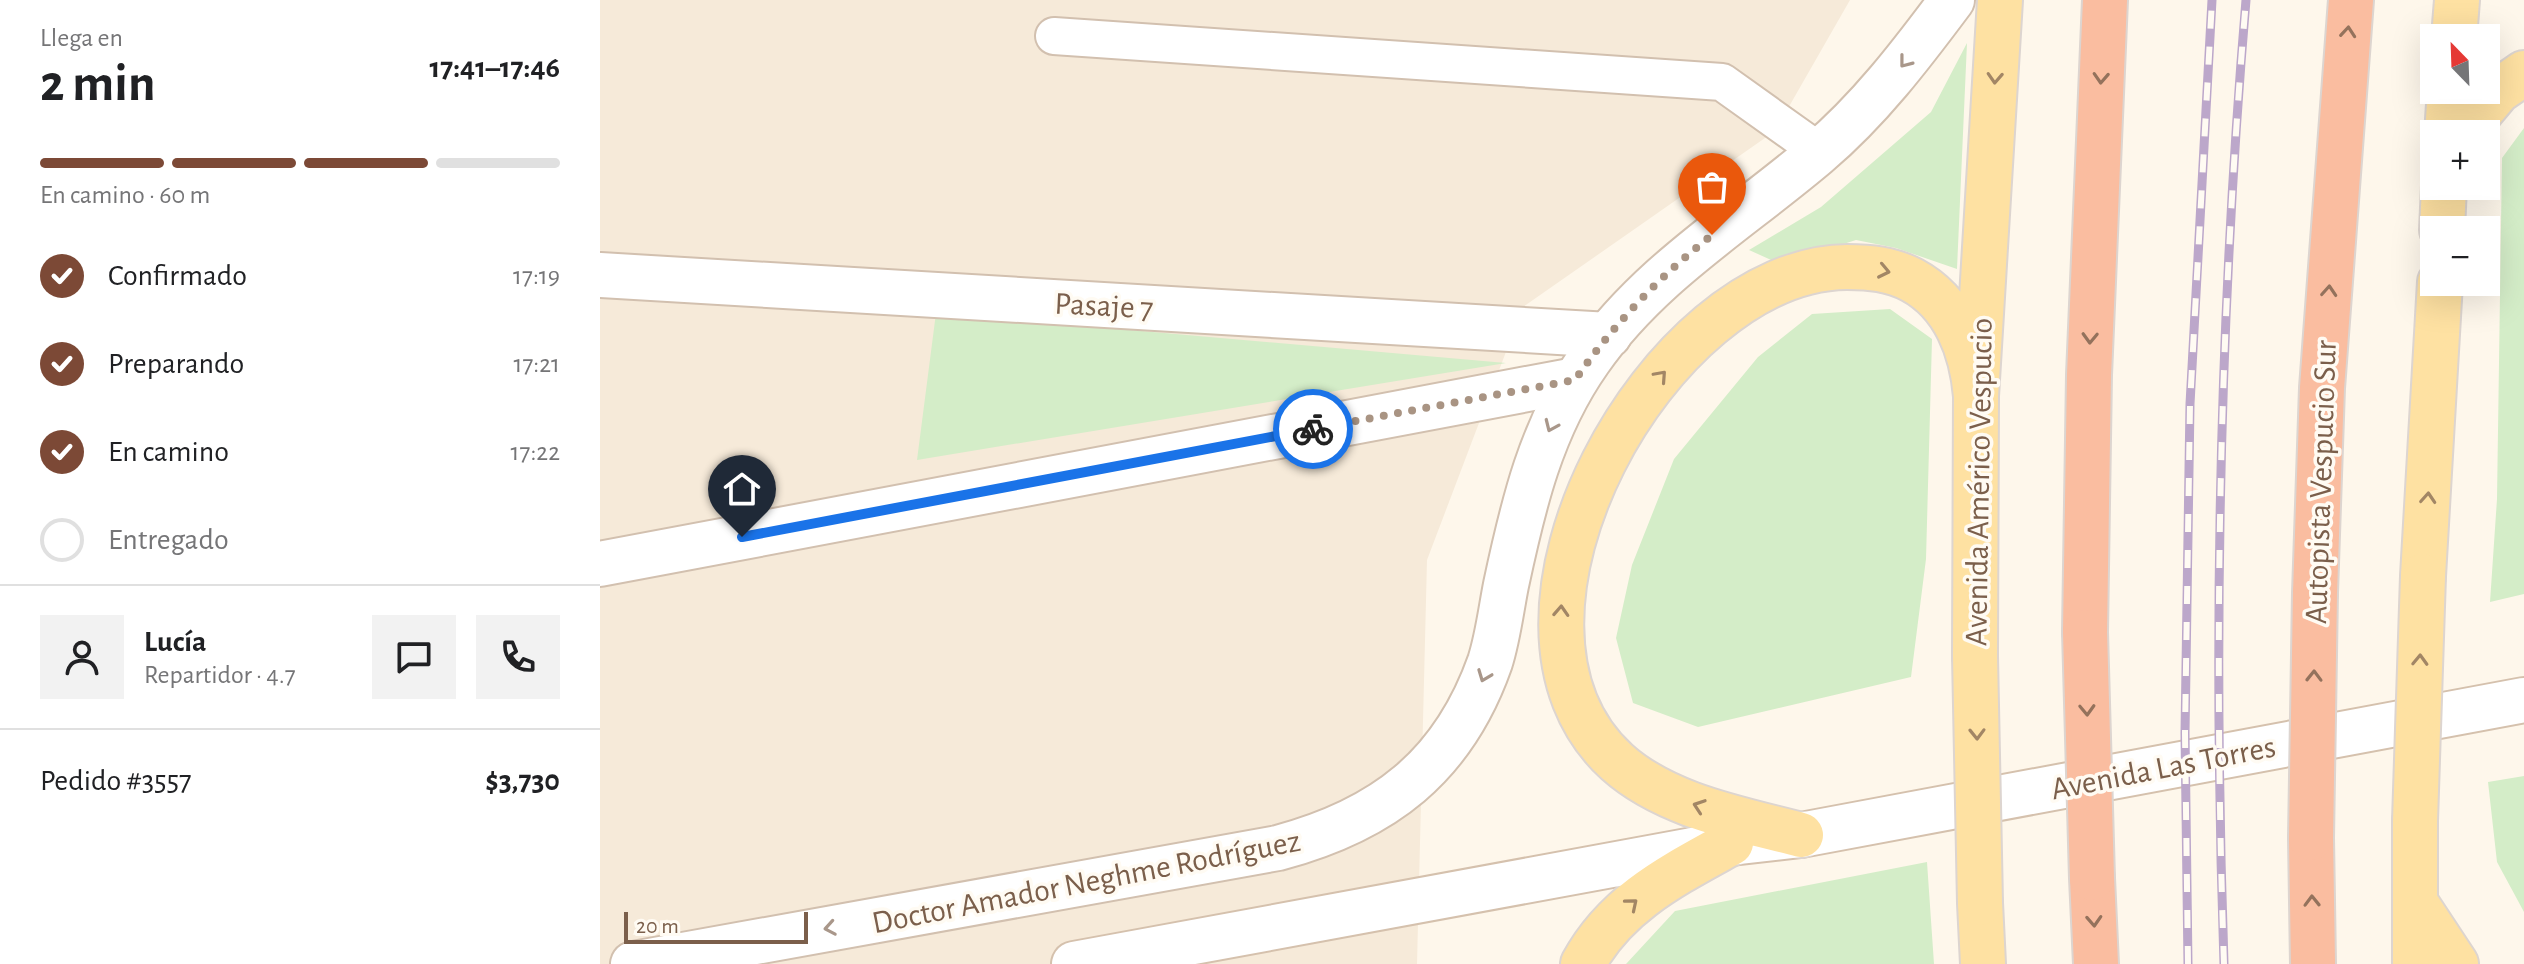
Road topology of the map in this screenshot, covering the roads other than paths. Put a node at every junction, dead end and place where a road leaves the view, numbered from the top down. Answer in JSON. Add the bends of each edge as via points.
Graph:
{"nodes":[{"id":1,"x":1952,"y":0,"type":"edge"},
{"id":2,"x":2000,"y":0,"type":"edge"},
{"id":3,"x":2105,"y":0,"type":"edge"},
{"id":4,"x":2351,"y":0,"type":"edge"},
{"id":5,"x":2457,"y":0,"type":"edge"},
{"id":6,"x":2455,"y":24,"type":"edge"},
{"id":7,"x":1054,"y":36,"type":"dead end"},
{"id":8,"x":2524,"y":73,"type":"edge"},
{"id":9,"x":2474,"y":120,"type":"edge"},
{"id":10,"x":1820,"y":152,"type":"junction"},
{"id":11,"x":600,"y":275,"type":"edge"},
{"id":12,"x":2439,"y":296,"type":"edge"},
{"id":13,"x":1609,"y":335,"type":"junction"},
{"id":14,"x":1575,"y":380,"type":"junction"},
{"id":15,"x":1976,"y":396,"type":"junction"},
{"id":16,"x":600,"y":564,"type":"edge"},
{"id":17,"x":2524,"y":700,"type":"edge"},
{"id":18,"x":1801,"y":835,"type":"junction"},
{"id":19,"x":1731,"y":843,"type":"junction"},
{"id":20,"x":2414,"y":901,"type":"junction"},
{"id":21,"x":633,"y":964,"type":"edge"},
{"id":22,"x":1074,"y":964,"type":"edge"},
{"id":23,"x":1583,"y":964,"type":"edge"},
{"id":24,"x":1983,"y":964,"type":"edge"},
{"id":25,"x":2096,"y":964,"type":"edge"},
{"id":26,"x":2313,"y":964,"type":"edge"},
{"id":27,"x":2415,"y":964,"type":"edge"},
{"id":28,"x":2456,"y":964,"type":"edge"}],
"edges":[{"from":1,"to":10,"type":"street","name":"Doctor Amador Neghme Rodríguez","one_way":true,"via":[[1896,74]]},
{"from":2,"to":15,"type":"main road","name":"Avenida Américo Vespucio","one_way":true},
{"from":3,"to":25,"type":"highway","one_way":true,"bridge":true,"via":[[2089,375],[2085,632]]},
{"from":26,"to":4,"type":"highway","name":"Autopista Vespucio Sur","one_way":true,"bridge":true,"via":[[2322,388]]},
{"from":5,"to":6,"type":"main road"},
{"from":7,"to":10,"type":"lane","via":[[1722,82]]},
{"from":8,"to":9,"type":"main road","via":[[2498,91]]},
{"from":10,"to":13,"type":"street","name":"Doctor Amador Neghme Rodríguez","via":[[1693,250]]},
{"from":11,"to":13,"type":"street","name":"Pasaje 7"},
{"from":20,"to":12,"type":"main road","one_way":true,"bridge":true,"via":[[2423,576]]},
{"from":13,"to":14,"type":"street","name":"Doctor Amador Neghme Rodríguez"},
{"from":14,"to":16,"type":"street"},
{"from":14,"to":21,"type":"street","name":"Doctor Amador Neghme Rodríguez","one_way":true,"via":[[1533,470],[1491,659],[1475,699],[1436,758],[1394,798],[1319,837],[1278,848]]},
{"from":18,"to":15,"type":"main road","one_way":true,"via":[[1704,808],[1658,789],[1619,763],[1592,734],[1565,671],[1560,617],[1568,561],[1595,482],[1633,411],[1691,344],[1751,298],[1819,269],[1883,269],[1934,294],[1970,353]]},
{"from":15,"to":24,"type":"main road","name":"Avenida Américo Vespucio","one_way":true,"bridge":true,"via":[[1975,656]]},
{"from":17,"to":18,"type":"street","name":"Avenida Las Torres"},
{"from":18,"to":19,"type":"street"},
{"from":19,"to":22,"type":"street"},
{"from":23,"to":19,"type":"main road","one_way":true,"via":[[1623,910],[1663,880]]},
{"from":20,"to":27,"type":"main road"},
{"from":20,"to":28,"type":"main road"}]}
